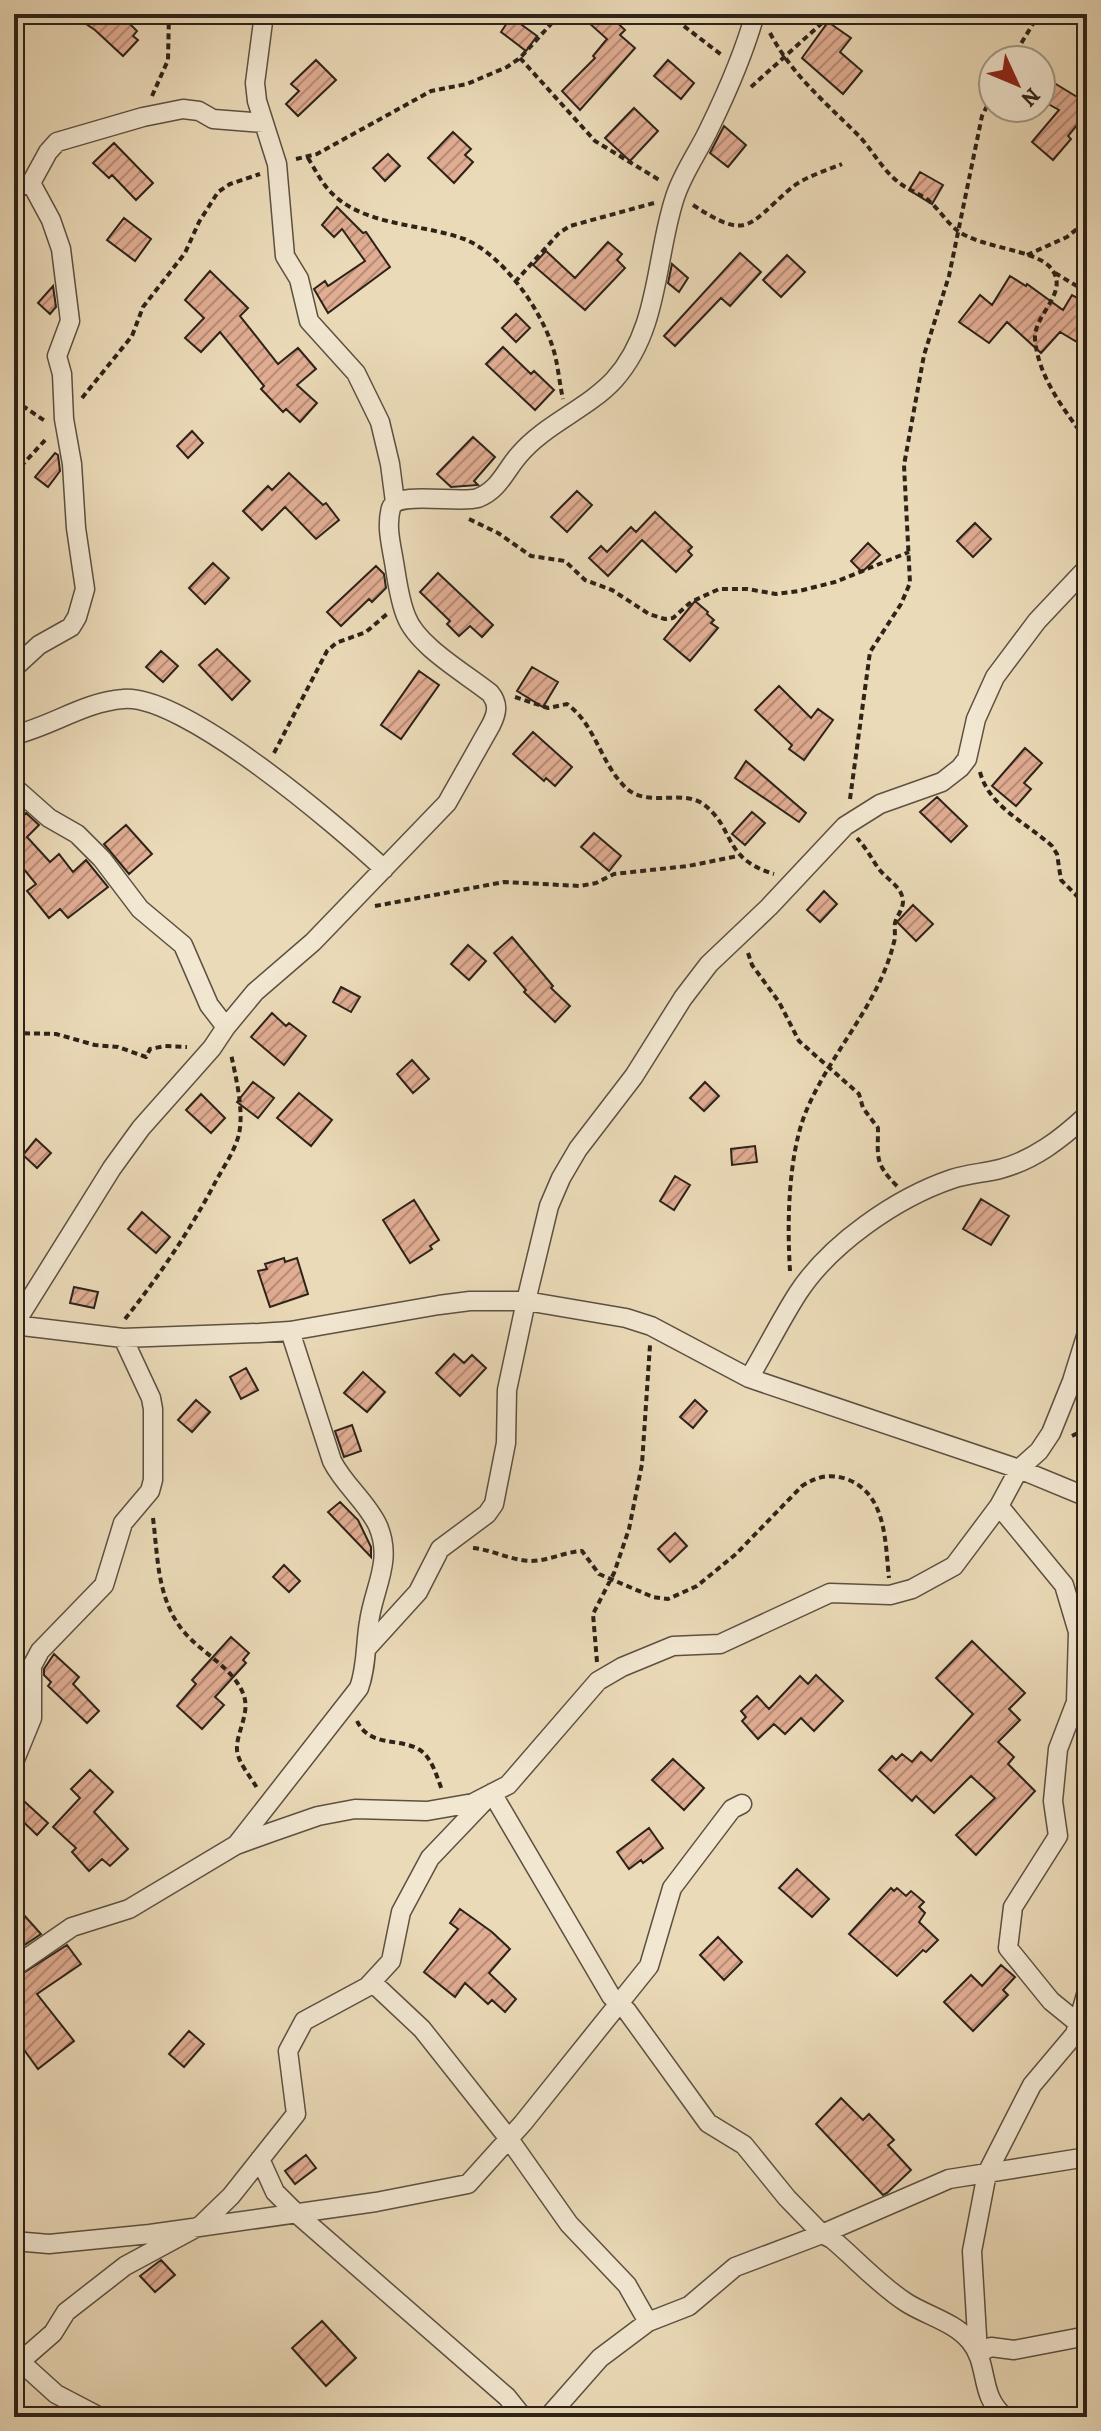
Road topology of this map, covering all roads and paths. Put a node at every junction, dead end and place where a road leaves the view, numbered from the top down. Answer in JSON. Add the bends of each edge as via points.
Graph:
{"nodes":[{"id":1,"x":169,"y":14,"type":"edge"},
{"id":2,"x":264,"y":14,"type":"edge"},
{"id":3,"x":556,"y":14,"type":"edge"},
{"id":4,"x":668,"y":14,"type":"edge"},
{"id":5,"x":755,"y":14,"type":"edge"},
{"id":6,"x":832,"y":14,"type":"edge"},
{"id":7,"x":1039,"y":14,"type":"edge"},
{"id":8,"x":1021,"y":44,"type":"edge"},
{"id":9,"x":782,"y":57,"type":"junction"},
{"id":10,"x":520,"y":58,"type":"junction"},
{"id":11,"x":737,"y":68,"type":"junction"},
{"id":12,"x":743,"y":94,"type":"dead end"},
{"id":13,"x":143,"y":117,"type":"junction"},
{"id":14,"x":264,"y":123,"type":"junction"},
{"id":15,"x":980,"y":124,"type":"edge"},
{"id":16,"x":308,"y":158,"type":"junction"},
{"id":17,"x":275,"y":161,"type":"junction"},
{"id":18,"x":842,"y":164,"type":"dead end"},
{"id":19,"x":22,"y":184,"type":"edge"},
{"id":20,"x":676,"y":196,"type":"junction"},
{"id":21,"x":1087,"y":221,"type":"edge"},
{"id":22,"x":958,"y":231,"type":"junction"},
{"id":23,"x":1026,"y":256,"type":"junction"},
{"id":24,"x":1053,"y":272,"type":"junction"},
{"id":25,"x":515,"y":282,"type":"junction"},
{"id":26,"x":1087,"y":292,"type":"edge"},
{"id":27,"x":14,"y":400,"type":"edge"},
{"id":28,"x":566,"y":417,"type":"junction"},
{"id":29,"x":64,"y":419,"type":"junction"},
{"id":30,"x":1087,"y":441,"type":"edge"},
{"id":31,"x":14,"y":474,"type":"edge"},
{"id":32,"x":450,"y":501,"type":"junction"},
{"id":33,"x":395,"y":502,"type":"junction"},
{"id":34,"x":909,"y":552,"type":"junction"},
{"id":35,"x":1087,"y":568,"type":"edge"},
{"id":36,"x":400,"y":592,"type":"junction"},
{"id":37,"x":14,"y":668,"type":"edge"},
{"id":38,"x":479,"y":684,"type":"junction"},
{"id":39,"x":14,"y":735,"type":"edge"},
{"id":40,"x":976,"y":764,"type":"dead end"},
{"id":41,"x":265,"y":770,"type":"junction"},
{"id":42,"x":14,"y":787,"type":"edge"},
{"id":43,"x":845,"y":826,"type":"junction"},
{"id":44,"x":738,"y":856,"type":"junction"},
{"id":45,"x":384,"y":869,"type":"junction"},
{"id":46,"x":798,"y":877,"type":"junction"},
{"id":47,"x":1087,"y":906,"type":"edge"},
{"id":48,"x":343,"y":911,"type":"junction"},
{"id":49,"x":745,"y":929,"type":"junction"},
{"id":50,"x":226,"y":1027,"type":"junction"},
{"id":51,"x":14,"y":1033,"type":"edge"},
{"id":52,"x":212,"y":1048,"type":"junction"},
{"id":53,"x":828,"y":1067,"type":"junction"},
{"id":54,"x":1087,"y":1115,"type":"edge"},
{"id":55,"x":910,"y":1199,"type":"junction"},
{"id":56,"x":798,"y":1293,"type":"junction"},
{"id":57,"x":526,"y":1301,"type":"junction"},
{"id":58,"x":14,"y":1325,"type":"edge"},
{"id":59,"x":651,"y":1326,"type":"junction"},
{"id":60,"x":290,"y":1331,"type":"junction"},
{"id":61,"x":1087,"y":1333,"type":"edge"},
{"id":62,"x":117,"y":1337,"type":"junction"},
{"id":63,"x":749,"y":1378,"type":"junction"},
{"id":64,"x":1019,"y":1469,"type":"junction"},
{"id":65,"x":150,"y":1491,"type":"junction"},
{"id":66,"x":1087,"y":1497,"type":"edge"},
{"id":67,"x":999,"y":1506,"type":"junction"},
{"id":68,"x":447,"y":1541,"type":"junction"},
{"id":69,"x":611,"y":1579,"type":"junction"},
{"id":70,"x":890,"y":1595,"type":"junction"},
{"id":71,"x":368,"y":1647,"type":"junction"},
{"id":72,"x":598,"y":1681,"type":"junction"},
{"id":73,"x":355,"y":1695,"type":"junction"},
{"id":74,"x":14,"y":1762,"type":"edge"},
{"id":75,"x":492,"y":1793,"type":"junction"},
{"id":76,"x":742,"y":1804,"type":"dead end"},
{"id":77,"x":265,"y":1807,"type":"junction"},
{"id":78,"x":449,"y":1808,"type":"junction"},
{"id":79,"x":236,"y":1845,"type":"junction"},
{"id":80,"x":14,"y":1967,"type":"edge"},
{"id":81,"x":372,"y":1982,"type":"junction"},
{"id":82,"x":1087,"y":1991,"type":"edge"},
{"id":83,"x":619,"y":2004,"type":"junction"},
{"id":84,"x":1078,"y":2023,"type":"junction"},
{"id":85,"x":509,"y":2139,"type":"junction"},
{"id":86,"x":1087,"y":2154,"type":"edge"},
{"id":87,"x":260,"y":2159,"type":"junction"},
{"id":88,"x":987,"y":2173,"type":"junction"},
{"id":89,"x":296,"y":2213,"type":"junction"},
{"id":90,"x":201,"y":2225,"type":"junction"},
{"id":91,"x":822,"y":2234,"type":"junction"},
{"id":92,"x":14,"y":2241,"type":"edge"},
{"id":93,"x":648,"y":2322,"type":"junction"},
{"id":94,"x":1087,"y":2336,"type":"edge"},
{"id":95,"x":978,"y":2353,"type":"junction"},
{"id":96,"x":16,"y":2362,"type":"edge"},
{"id":97,"x":100,"y":2417,"type":"edge"},
{"id":98,"x":523,"y":2417,"type":"edge"},
{"id":99,"x":548,"y":2417,"type":"edge"},
{"id":100,"x":1005,"y":2417,"type":"edge"}],
"edges":[{"from":1,"to":13,"type":"path","via":[[168,60]]},
{"from":2,"to":14,"type":"street","via":[[255,83]]},
{"from":3,"to":10,"type":"path"},
{"from":4,"to":11,"type":"path"},
{"from":5,"to":11,"type":"street"},
{"from":6,"to":9,"type":"path"},
{"from":7,"to":8,"type":"path"},
{"from":9,"to":12,"type":"path"},
{"from":9,"to":22,"type":"path","via":[[886,171],[927,199]]},
{"from":10,"to":16,"type":"path","via":[[467,84],[422,95]]},
{"from":10,"to":20,"type":"path","via":[[595,141]]},
{"from":11,"to":20,"type":"street"},
{"from":13,"to":14,"type":"street","via":[[183,109],[213,119]]},
{"from":13,"to":19,"type":"street","via":[[57,142]]},
{"from":14,"to":17,"type":"street"},
{"from":15,"to":22,"type":"path"},
{"from":16,"to":17,"type":"path"},
{"from":16,"to":25,"type":"path","via":[[325,186],[344,203],[396,224],[466,240]]},
{"from":17,"to":29,"type":"path","via":[[218,192],[185,253],[143,307],[132,336]]},
{"from":17,"to":33,"type":"street","via":[[285,256],[299,279],[309,321],[356,373],[380,422]]},
{"from":18,"to":20,"type":"path","via":[[801,181],[762,217],[743,225],[719,222]]},
{"from":19,"to":29,"type":"street","via":[[51,220],[61,249],[70,321],[57,356]]},
{"from":20,"to":25,"type":"path","via":[[570,226]]},
{"from":20,"to":28,"type":"street","via":[[657,289],[632,353],[614,379]]},
{"from":21,"to":23,"type":"path"},
{"from":22,"to":23,"type":"path"},
{"from":22,"to":34,"type":"path","via":[[924,355],[904,465]]},
{"from":23,"to":24,"type":"path"},
{"from":24,"to":26,"type":"path"},
{"from":24,"to":30,"type":"path","via":[[1056,289],[1035,339],[1054,394]]},
{"from":25,"to":28,"type":"path","via":[[536,308],[553,347]]},
{"from":27,"to":31,"type":"path","via":[[56,428]]},
{"from":28,"to":32,"type":"street","via":[[519,454],[490,492]]},
{"from":29,"to":37,"type":"street","via":[[85,589],[71,627],[39,645]]},
{"from":32,"to":33,"type":"street"},
{"from":32,"to":34,"type":"path","via":[[524,553],[565,561],[585,580],[665,619],[719,589],[799,591]]},
{"from":33,"to":36,"type":"street","via":[[388,530]]},
{"from":34,"to":43,"type":"path","via":[[907,592],[870,652]]},
{"from":35,"to":43,"type":"street","via":[[1037,621],[995,677],[976,719],[967,759],[954,775],[880,804]]},
{"from":36,"to":38,"type":"street","via":[[406,617],[419,636]]},
{"from":36,"to":41,"type":"path","via":[[376,626],[327,651]]},
{"from":38,"to":44,"type":"path","via":[[541,707],[567,704],[588,724],[624,786],[644,797],[703,804]]},
{"from":38,"to":45,"type":"street","via":[[496,701],[491,725],[447,803]]},
{"from":39,"to":41,"type":"street","via":[[38,730],[95,703],[143,699],[209,732]]},
{"from":40,"to":47,"type":"path","via":[[989,792],[1052,846],[1061,880]]},
{"from":41,"to":45,"type":"street"},
{"from":42,"to":50,"type":"street","via":[[77,834],[140,909],[183,945],[209,1005]]},
{"from":43,"to":46,"type":"street"},
{"from":43,"to":53,"type":"path","via":[[901,892],[903,908],[895,921],[886,967]]},
{"from":44,"to":46,"type":"path","via":[[773,874]]},
{"from":44,"to":48,"type":"path","via":[[614,874],[580,886],[504,882]]},
{"from":45,"to":48,"type":"street"},
{"from":46,"to":49,"type":"street"},
{"from":48,"to":50,"type":"street","via":[[255,992]]},
{"from":49,"to":53,"type":"path","via":[[752,965],[799,1041]]},
{"from":49,"to":57,"type":"street","via":[[709,964],[578,1149],[549,1206]]},
{"from":50,"to":52,"type":"street"},
{"from":50,"to":62,"type":"path","via":[[240,1111],[238,1139],[201,1209]]},
{"from":51,"to":52,"type":"path","via":[[56,1034],[146,1057],[150,1049],[165,1046]]},
{"from":52,"to":58,"type":"street","via":[[128,1144]]},
{"from":53,"to":55,"type":"path","via":[[859,1094],[878,1128],[879,1166]]},
{"from":53,"to":56,"type":"path","via":[[804,1117],[795,1154],[788,1248]]},
{"from":54,"to":55,"type":"street","via":[[1046,1149],[1003,1168],[952,1179]]},
{"from":55,"to":56,"type":"street","via":[[850,1235]]},
{"from":56,"to":63,"type":"street"},
{"from":57,"to":59,"type":"street"},
{"from":57,"to":60,"type":"street","via":[[455,1303]]},
{"from":57,"to":68,"type":"street","via":[[509,1382],[506,1443],[494,1504]]},
{"from":58,"to":62,"type":"street"},
{"from":59,"to":63,"type":"street"},
{"from":59,"to":69,"type":"path","via":[[642,1464],[629,1529]]},
{"from":60,"to":62,"type":"street"},
{"from":60,"to":71,"type":"street","via":[[332,1461],[377,1524],[384,1548]]},
{"from":61,"to":64,"type":"street","via":[[1060,1415],[1039,1451]]},
{"from":62,"to":65,"type":"street","via":[[147,1387],[153,1409]]},
{"from":63,"to":64,"type":"street"},
{"from":64,"to":66,"type":"street"},
{"from":64,"to":67,"type":"street"},
{"from":65,"to":74,"type":"street","via":[[123,1523],[104,1585],[32,1666],[32,1718]]},
{"from":65,"to":77,"type":"path","via":[[164,1597],[184,1633],[241,1690],[245,1702],[238,1753]]},
{"from":67,"to":70,"type":"street","via":[[954,1566]]},
{"from":67,"to":84,"type":"street","via":[[1064,1585],[1078,1632],[1076,1702],[1058,1749],[1054,1788],[1058,1836],[1013,1907],[1008,1948],[1051,2001]]},
{"from":68,"to":69,"type":"path","via":[[528,1561],[582,1551],[596,1571]]},
{"from":68,"to":71,"type":"street","via":[[418,1592]]},
{"from":69,"to":70,"type":"path","via":[[653,1597],[680,1595],[736,1554],[802,1486],[832,1475],[855,1483],[874,1500],[883,1523]]},
{"from":69,"to":72,"type":"path","via":[[593,1614]]},
{"from":70,"to":72,"type":"street","via":[[830,1593],[720,1644],[673,1646]]},
{"from":71,"to":73,"type":"street"},
{"from":72,"to":75,"type":"street","via":[[508,1785]]},
{"from":73,"to":77,"type":"street"},
{"from":73,"to":78,"type":"path","via":[[355,1714],[364,1732],[424,1753]]},
{"from":75,"to":78,"type":"street"},
{"from":75,"to":81,"type":"street","via":[[430,1858],[401,1912],[391,1961]]},
{"from":75,"to":83,"type":"street"},
{"from":76,"to":83,"type":"street","via":[[732,1809],[672,1888],[649,1966]]},
{"from":77,"to":79,"type":"street"},
{"from":78,"to":79,"type":"street","via":[[355,1809],[318,1816]]},
{"from":79,"to":80,"type":"street","via":[[129,1909],[72,1927]]},
{"from":81,"to":85,"type":"street","via":[[422,2029]]},
{"from":81,"to":87,"type":"street","via":[[304,2021],[288,2051],[296,2114]]},
{"from":82,"to":84,"type":"street"},
{"from":83,"to":85,"type":"street"},
{"from":83,"to":91,"type":"street","via":[[708,2123],[744,2145]]},
{"from":84,"to":88,"type":"street","via":[[1075,2034],[1032,2085]]},
{"from":85,"to":89,"type":"street","via":[[468,2184]]},
{"from":85,"to":93,"type":"street","via":[[569,2224],[627,2285]]},
{"from":86,"to":88,"type":"street"},
{"from":87,"to":89,"type":"street","via":[[275,2192]]},
{"from":87,"to":90,"type":"street"},
{"from":88,"to":91,"type":"street","via":[[949,2179]]},
{"from":88,"to":95,"type":"street","via":[[972,2251]]},
{"from":89,"to":90,"type":"street"},
{"from":89,"to":98,"type":"street","via":[[507,2397]]},
{"from":90,"to":92,"type":"street","via":[[49,2244]]},
{"from":90,"to":96,"type":"street","via":[[125,2266],[66,2312],[53,2333]]},
{"from":91,"to":93,"type":"street","via":[[735,2267],[689,2306]]},
{"from":91,"to":95,"type":"street","via":[[906,2302],[959,2330]]},
{"from":93,"to":99,"type":"street","via":[[600,2358]]},
{"from":94,"to":95,"type":"street"},
{"from":95,"to":100,"type":"street","via":[[988,2397]]},
{"from":96,"to":97,"type":"street","via":[[56,2394]]}]}
